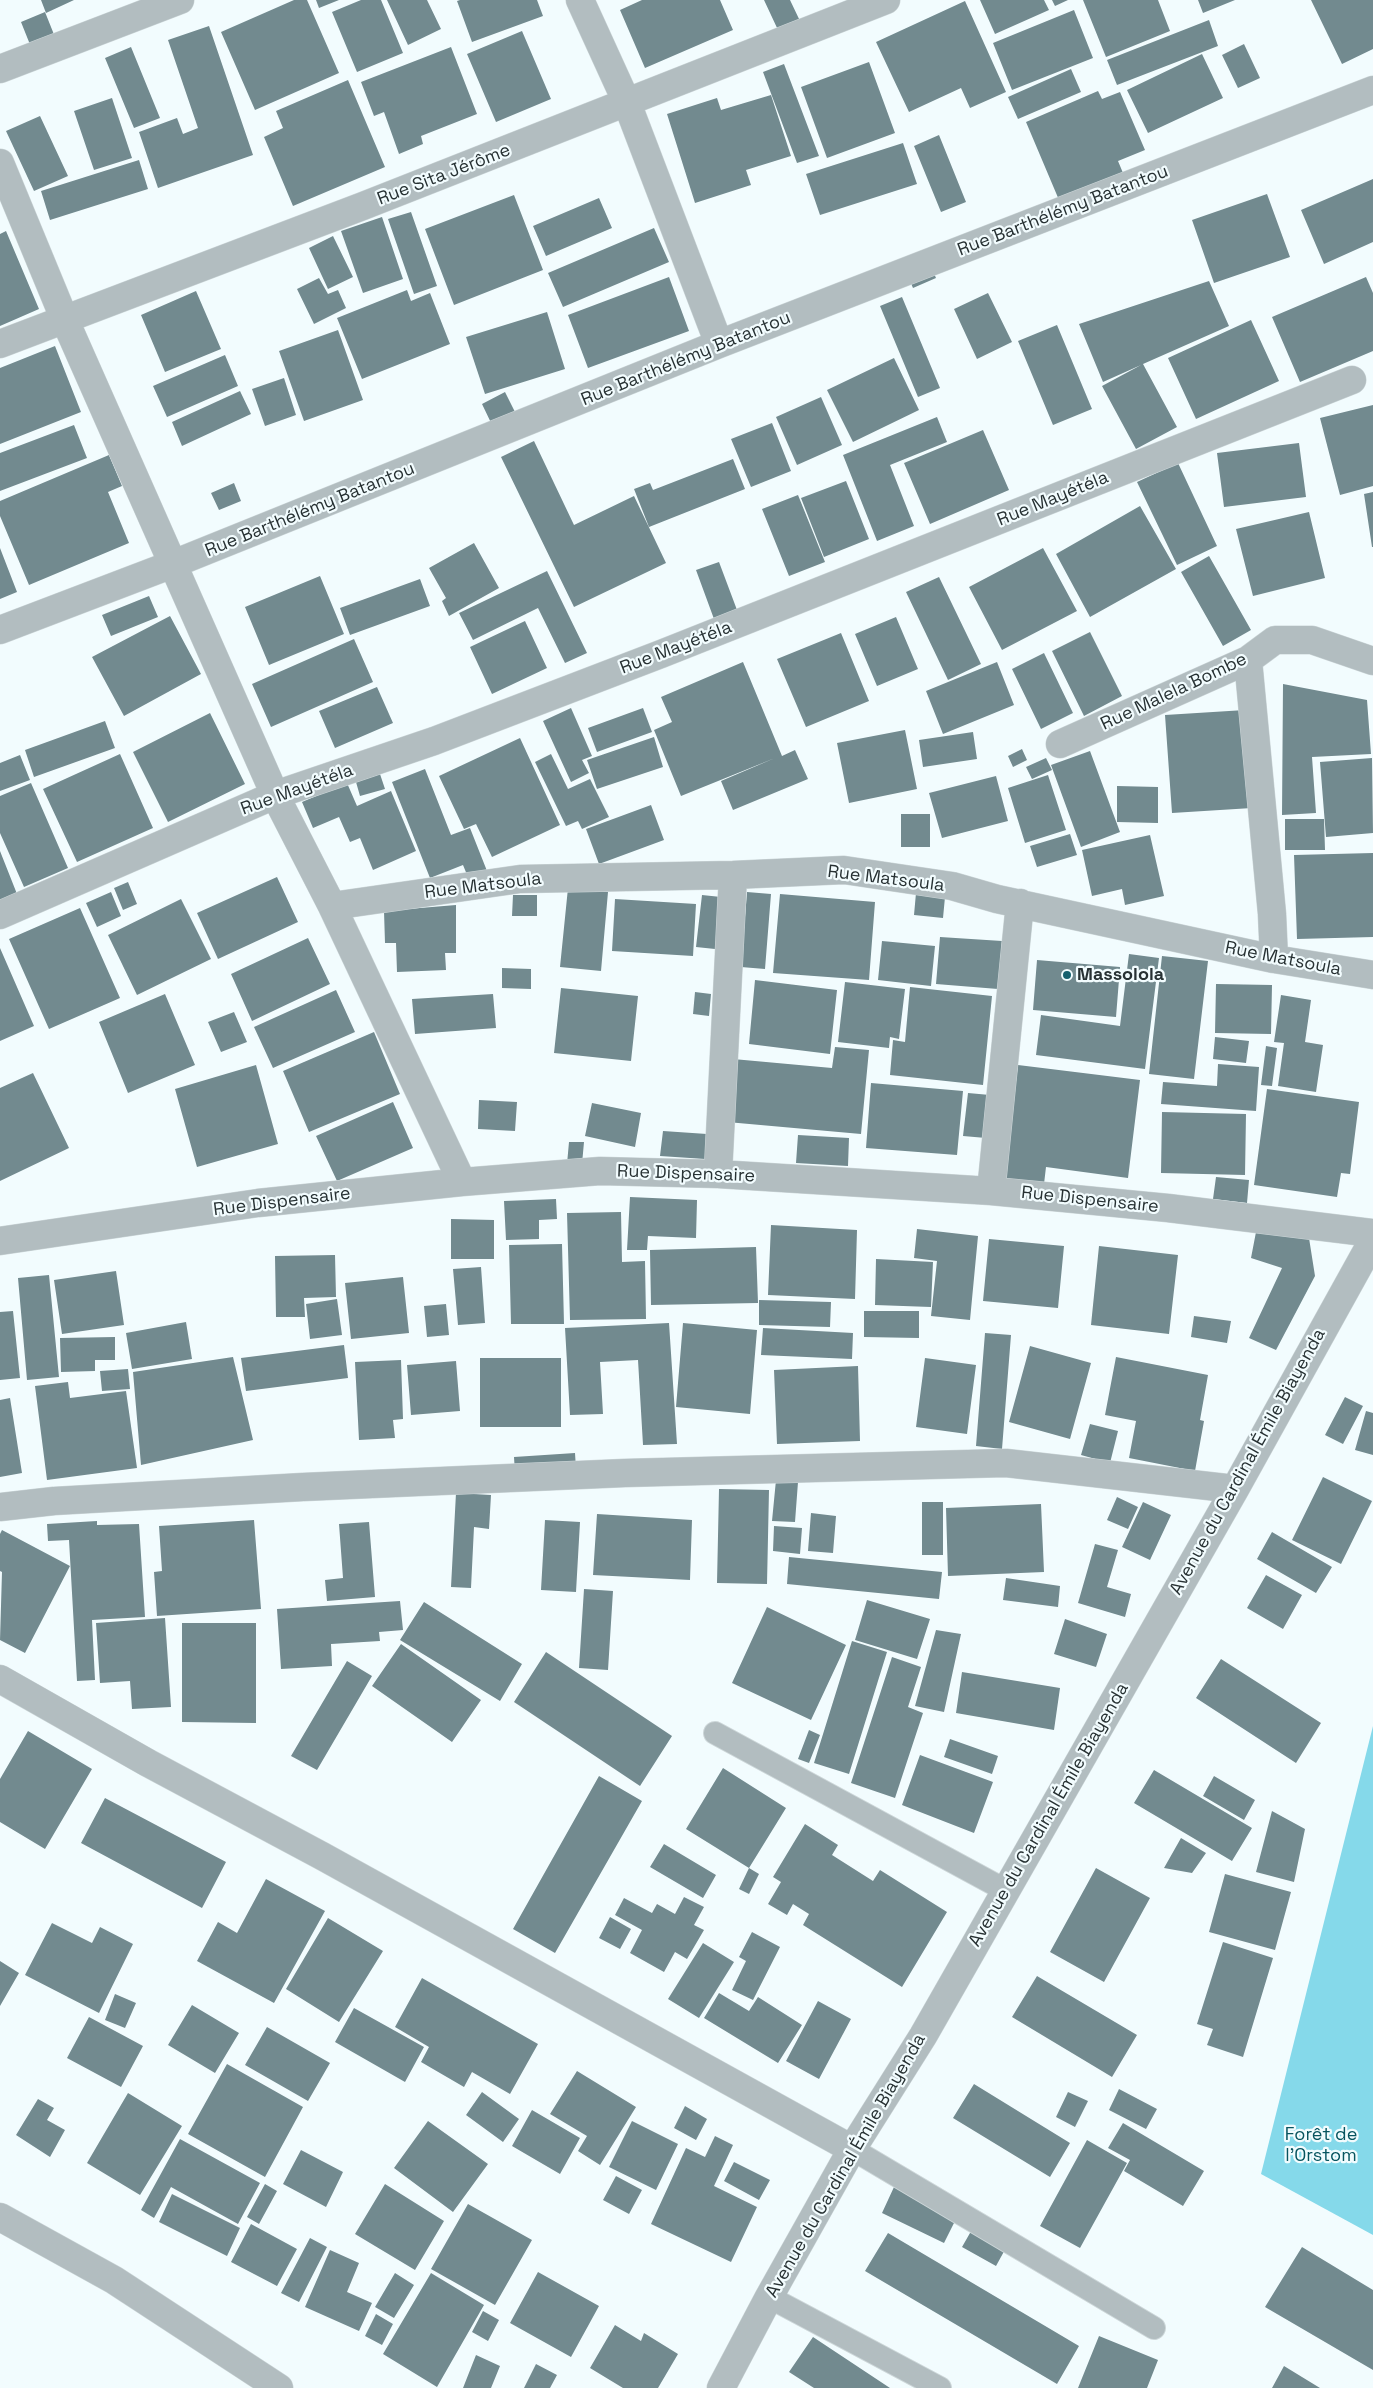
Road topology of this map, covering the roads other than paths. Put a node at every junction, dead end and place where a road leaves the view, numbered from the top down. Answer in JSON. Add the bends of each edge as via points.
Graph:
{"nodes":[{"id":1,"x":180,"y":0,"type":"edge"},
{"id":2,"x":580,"y":0,"type":"edge"},
{"id":3,"x":886,"y":0,"type":"edge"},
{"id":4,"x":0,"y":69,"type":"edge"},
{"id":5,"x":1373,"y":90,"type":"edge"},
{"id":6,"x":627,"y":104,"type":"junction"},
{"id":7,"x":0,"y":163,"type":"edge"},
{"id":8,"x":64,"y":318,"type":"junction"},
{"id":9,"x":0,"y":344,"type":"edge"},
{"id":10,"x":719,"y":344,"type":"junction"},
{"id":11,"x":1352,"y":380,"type":"dead end"},
{"id":12,"x":173,"y":564,"type":"junction"},
{"id":13,"x":0,"y":630,"type":"edge"},
{"id":14,"x":1248,"y":660,"type":"junction"},
{"id":15,"x":1373,"y":661,"type":"edge"},
{"id":16,"x":1060,"y":744,"type":"dead end"},
{"id":17,"x":275,"y":795,"type":"junction"},
{"id":18,"x":733,"y":875,"type":"junction"},
{"id":19,"x":1020,"y":903,"type":"junction"},
{"id":20,"x":332,"y":906,"type":"junction"},
{"id":21,"x":0,"y":915,"type":"edge"},
{"id":22,"x":1274,"y":959,"type":"junction"},
{"id":23,"x":1373,"y":975,"type":"edge"},
{"id":24,"x":718,"y":1174,"type":"junction"},
{"id":25,"x":462,"y":1182,"type":"junction"},
{"id":26,"x":991,"y":1191,"type":"junction"},
{"id":27,"x":1373,"y":1233,"type":"edge"},
{"id":28,"x":1373,"y":1240,"type":"edge"},
{"id":29,"x":0,"y":1242,"type":"edge"},
{"id":30,"x":1235,"y":1489,"type":"junction"},
{"id":31,"x":0,"y":1507,"type":"edge"},
{"id":32,"x":0,"y":1679,"type":"edge"},
{"id":33,"x":715,"y":1733,"type":"dead end"},
{"id":34,"x":1006,"y":1890,"type":"junction"},
{"id":35,"x":852,"y":2149,"type":"junction"},
{"id":36,"x":0,"y":2217,"type":"edge"},
{"id":37,"x":769,"y":2297,"type":"junction"},
{"id":38,"x":1154,"y":2328,"type":"dead end"},
{"id":39,"x":279,"y":2388,"type":"edge"},
{"id":40,"x":722,"y":2388,"type":"edge"},
{"id":41,"x":940,"y":2388,"type":"edge"}],
"edges":[{"from":1,"to":4,"type":"street"},
{"from":2,"to":6,"type":"street"},
{"from":3,"to":6,"type":"street","name":"Rue Sita Jérôme"},
{"from":5,"to":10,"type":"street","name":"Rue Barthélémy Batantou"},
{"from":6,"to":8,"type":"street","name":"Rue Sita Jérôme"},
{"from":6,"to":10,"type":"street"},
{"from":7,"to":8,"type":"street"},
{"from":8,"to":9,"type":"street","name":"Rue Sita Jérôme"},
{"from":8,"to":12,"type":"street"},
{"from":10,"to":12,"type":"street","name":"Rue Barthélémy Batantou"},
{"from":11,"to":17,"type":"street","name":"Rue Mayétéla","via":[[661,654],[434,741]]},
{"from":12,"to":13,"type":"street","name":"Rue Barthélémy Batantou"},
{"from":12,"to":17,"type":"street"},
{"from":14,"to":15,"type":"street","name":"Rue Malela Bombe","via":[[1275,640],[1312,640]]},
{"from":14,"to":16,"type":"street","name":"Rue Malela Bombe"},
{"from":14,"to":22,"type":"street"},
{"from":17,"to":20,"type":"street"},
{"from":17,"to":21,"type":"street","name":"Rue Mayétéla"},
{"from":18,"to":19,"type":"street","name":"Rue Matsoula","via":[[844,870],[952,886]]},
{"from":18,"to":20,"type":"street","name":"Rue Matsoula","via":[[520,879]]},
{"from":18,"to":24,"type":"street"},
{"from":19,"to":22,"type":"street","name":"Rue Matsoula"},
{"from":19,"to":26,"type":"street"},
{"from":20,"to":25,"type":"street"},
{"from":22,"to":23,"type":"street","name":"Rue Matsoula"},
{"from":24,"to":25,"type":"street","name":"Rue Dispensaire","via":[[600,1172]]},
{"from":24,"to":26,"type":"street","name":"Rue Dispensaire"},
{"from":25,"to":29,"type":"street","name":"Rue Dispensaire","via":[[258,1203]]},
{"from":26,"to":27,"type":"street","name":"Rue Dispensaire"},
{"from":28,"to":30,"type":"street","name":"Avenue du Cardinal Émile Biayenda"},
{"from":30,"to":31,"type":"street","via":[[1006,1463],[625,1473],[322,1486]]},
{"from":30,"to":34,"type":"street","name":"Avenue du Cardinal Émile Biayenda"},
{"from":32,"to":35,"type":"street"},
{"from":33,"to":34,"type":"lane"},
{"from":34,"to":35,"type":"street","name":"Avenue du Cardinal Émile Biayenda"},
{"from":35,"to":37,"type":"street","name":"Avenue du Cardinal Émile Biayenda"},
{"from":35,"to":38,"type":"lane"},
{"from":36,"to":39,"type":"street","via":[[114,2280]]},
{"from":37,"to":40,"type":"street","name":"Avenue du Cardinal Émile Biayenda"},
{"from":37,"to":41,"type":"lane"}]}
